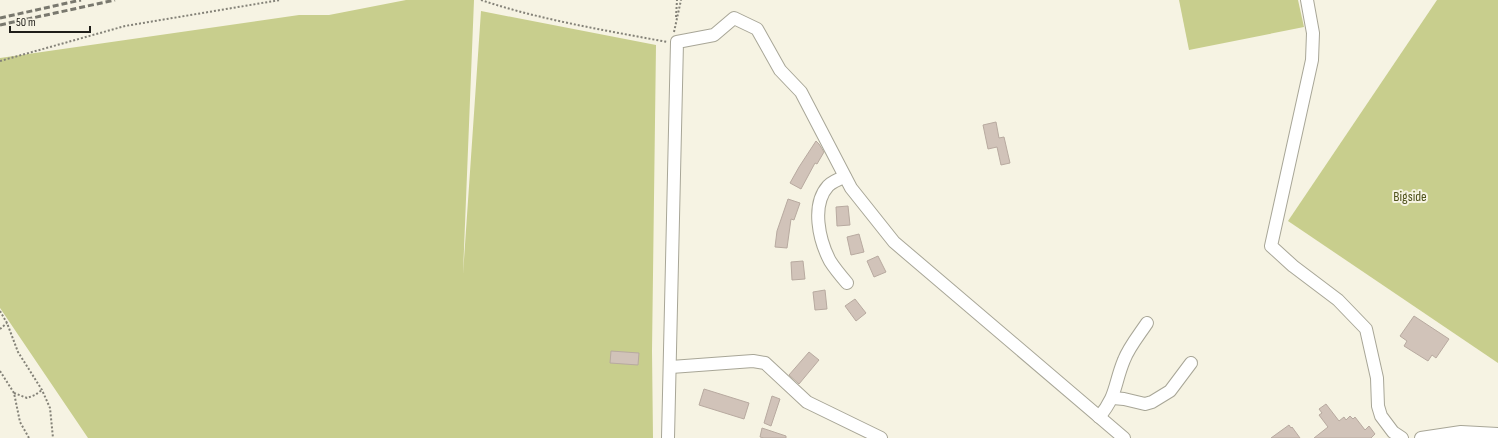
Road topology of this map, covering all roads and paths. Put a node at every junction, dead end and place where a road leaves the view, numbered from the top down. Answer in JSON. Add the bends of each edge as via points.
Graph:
{"nodes":[{"id":1,"x":280,"y":0,"type":"edge"},
{"id":2,"x":481,"y":0,"type":"edge"},
{"id":3,"x":677,"y":0,"type":"edge"},
{"id":4,"x":681,"y":0,"type":"edge"},
{"id":5,"x":1307,"y":0,"type":"edge"},
{"id":6,"x":676,"y":24,"type":"junction"},
{"id":7,"x":672,"y":36,"type":"dead end"},
{"id":8,"x":670,"y":42,"type":"dead end"},
{"id":9,"x":0,"y":61,"type":"edge"},
{"id":10,"x":845,"y":177,"type":"junction"},
{"id":11,"x":847,"y":283,"type":"dead end"},
{"id":12,"x":0,"y":311,"type":"edge"},
{"id":13,"x":1147,"y":323,"type":"dead end"},
{"id":14,"x":7,"y":324,"type":"junction"},
{"id":15,"x":0,"y":329,"type":"edge"},
{"id":16,"x":1191,"y":363,"type":"dead end"},
{"id":17,"x":670,"y":367,"type":"junction"},
{"id":18,"x":0,"y":371,"type":"edge"},
{"id":19,"x":42,"y":390,"type":"junction"},
{"id":20,"x":14,"y":393,"type":"junction"},
{"id":21,"x":1113,"y":398,"type":"junction"},
{"id":22,"x":1100,"y":417,"type":"junction"},
{"id":23,"x":1498,"y":434,"type":"edge"},
{"id":24,"x":29,"y":438,"type":"edge"},
{"id":25,"x":53,"y":438,"type":"edge"},
{"id":26,"x":668,"y":438,"type":"edge"},
{"id":27,"x":881,"y":438,"type":"edge"},
{"id":28,"x":1124,"y":438,"type":"edge"},
{"id":29,"x":1402,"y":438,"type":"edge"},
{"id":30,"x":1421,"y":438,"type":"edge"}],
"edges":[{"from":1,"to":9,"type":"path","via":[[125,26]]},
{"from":2,"to":8,"type":"path","via":[[511,10],[576,25]]},
{"from":3,"to":6,"type":"path"},
{"from":4,"to":6,"type":"path"},
{"from":5,"to":29,"type":"lane","via":[[1313,32],[1312,60],[1271,246],[1338,300],[1366,329],[1377,378],[1381,416],[1393,432]]},
{"from":6,"to":7,"type":"path"},
{"from":10,"to":11,"type":"lane","via":[[835,181],[824,192],[819,226],[830,261]]},
{"from":10,"to":17,"type":"lane","via":[[801,92],[780,70],[757,29],[734,18],[714,35],[677,42]]},
{"from":10,"to":22,"type":"lane","via":[[894,242]]},
{"from":12,"to":14,"type":"path"},
{"from":13,"to":21,"type":"lane","via":[[1124,358]]},
{"from":14,"to":15,"type":"path"},
{"from":14,"to":19,"type":"path","via":[[18,352]]},
{"from":16,"to":21,"type":"lane","via":[[1170,391],[1152,402],[1145,404]]},
{"from":17,"to":26,"type":"lane"},
{"from":17,"to":27,"type":"lane","via":[[753,361],[765,363],[807,402]]},
{"from":18,"to":20,"type":"path"},
{"from":19,"to":20,"type":"path","via":[[27,398]]},
{"from":19,"to":25,"type":"path","via":[[50,408]]},
{"from":20,"to":24,"type":"path","via":[[20,422]]},
{"from":21,"to":22,"type":"lane"},
{"from":22,"to":28,"type":"lane"},
{"from":23,"to":30,"type":"lane","via":[[1461,432]]}]}
